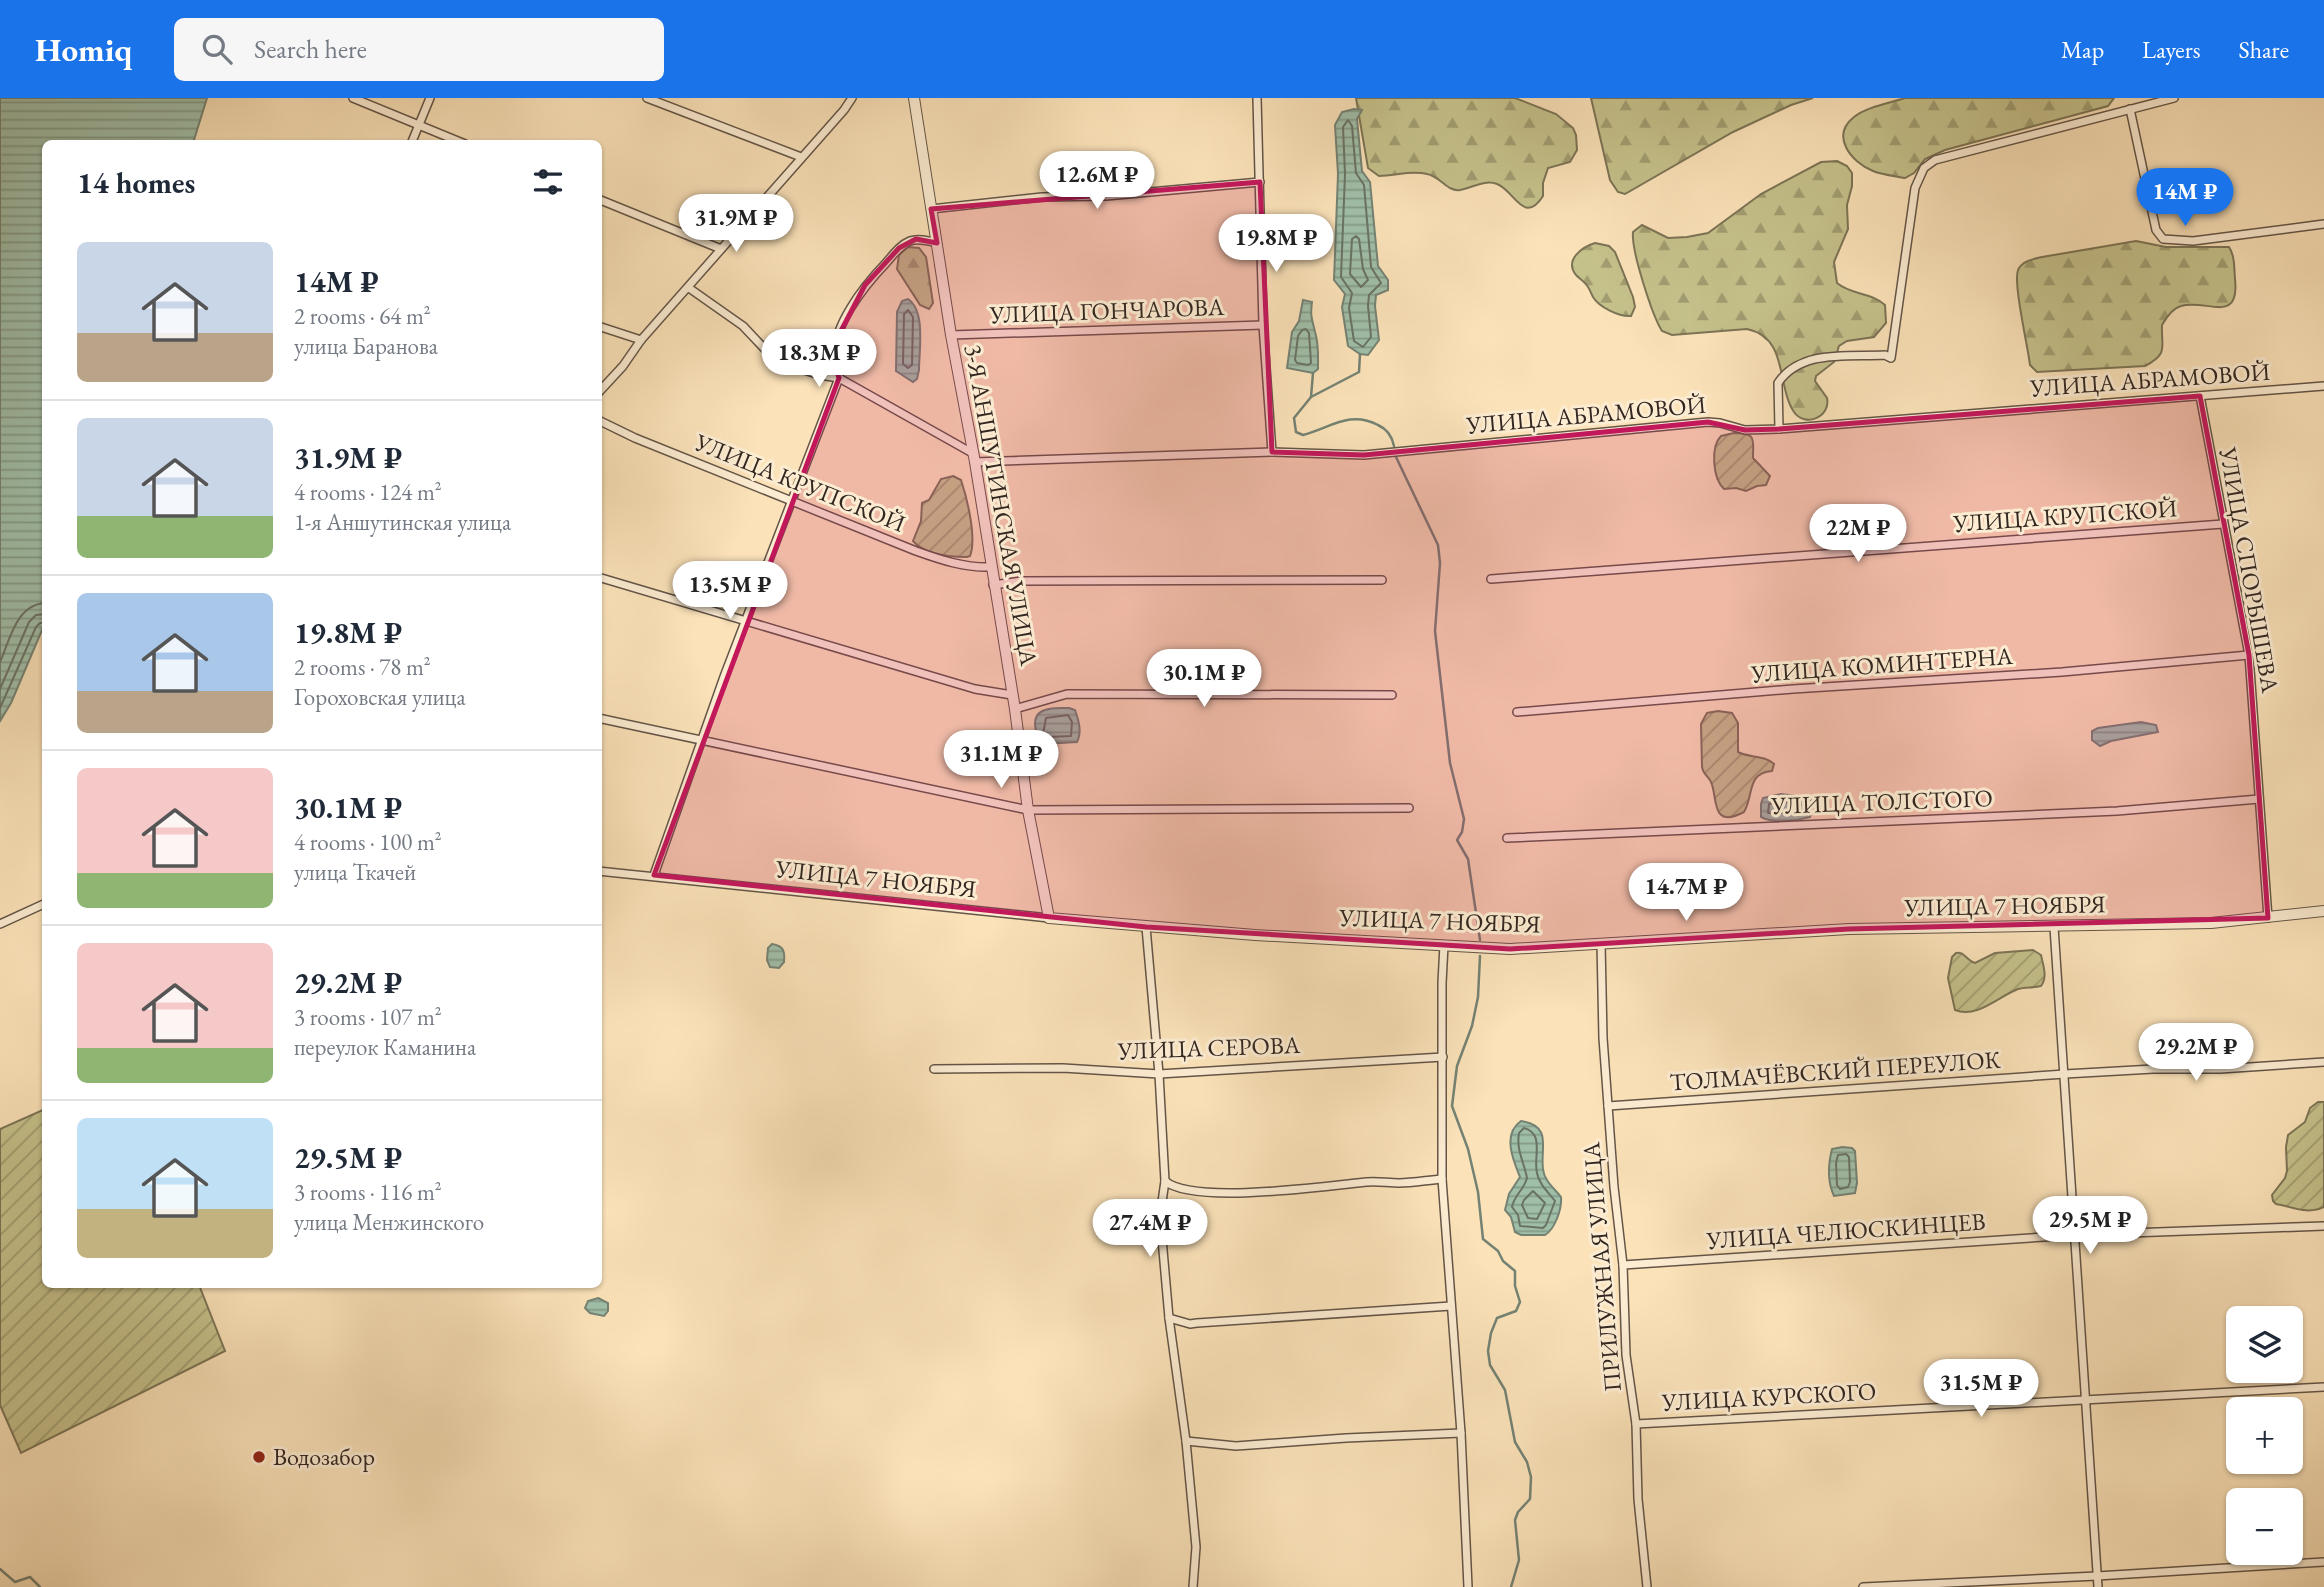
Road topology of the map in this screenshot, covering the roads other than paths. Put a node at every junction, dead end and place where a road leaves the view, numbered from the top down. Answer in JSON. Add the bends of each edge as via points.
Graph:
{"nodes":[{"id":1,"x":353,"y":98,"type":"edge"},
{"id":2,"x":430,"y":98,"type":"edge"},
{"id":3,"x":647,"y":98,"type":"edge"},
{"id":4,"x":852,"y":98,"type":"edge"},
{"id":5,"x":914,"y":98,"type":"edge"},
{"id":6,"x":1256,"y":98,"type":"edge"},
{"id":7,"x":2174,"y":98,"type":"edge"},
{"id":8,"x":2130,"y":109,"type":"junction"},
{"id":9,"x":419,"y":125,"type":"junction"},
{"id":10,"x":413,"y":140,"type":"edge"},
{"id":11,"x":455,"y":140,"type":"edge"},
{"id":12,"x":801,"y":157,"type":"junction"},
{"id":13,"x":1260,"y":182,"type":"junction"},
{"id":14,"x":602,"y":201,"type":"edge"},
{"id":15,"x":931,"y":209,"type":"junction"},
{"id":16,"x":2324,"y":224,"type":"edge"},
{"id":17,"x":937,"y":243,"type":"junction"},
{"id":18,"x":721,"y":249,"type":"junction"},
{"id":19,"x":689,"y":288,"type":"junction"},
{"id":20,"x":1263,"y":325,"type":"junction"},
{"id":21,"x":602,"y":327,"type":"edge"},
{"id":22,"x":951,"y":335,"type":"junction"},
{"id":23,"x":642,"y":340,"type":"junction"},
{"id":24,"x":839,"y":378,"type":"junction"},
{"id":25,"x":2324,"y":386,"type":"edge"},
{"id":26,"x":602,"y":389,"type":"edge"},
{"id":27,"x":2200,"y":396,"type":"junction"},
{"id":28,"x":602,"y":422,"type":"edge"},
{"id":29,"x":1779,"y":429,"type":"junction"},
{"id":30,"x":1272,"y":452,"type":"junction"},
{"id":31,"x":975,"y":458,"type":"junction"},
{"id":32,"x":792,"y":500,"type":"junction"},
{"id":33,"x":2223,"y":524,"type":"junction"},
{"id":34,"x":991,"y":567,"type":"junction"},
{"id":35,"x":602,"y":578,"type":"edge"},
{"id":36,"x":1491,"y":579,"type":"dead end"},
{"id":37,"x":1382,"y":580,"type":"dead end"},
{"id":38,"x":993,"y":584,"type":"junction"},
{"id":39,"x":745,"y":621,"type":"junction"},
{"id":40,"x":2249,"y":655,"type":"junction"},
{"id":41,"x":1012,"y":695,"type":"junction"},
{"id":42,"x":1392,"y":695,"type":"dead end"},
{"id":43,"x":1015,"y":709,"type":"junction"},
{"id":44,"x":1517,"y":712,"type":"dead end"},
{"id":45,"x":602,"y":719,"type":"edge"},
{"id":46,"x":700,"y":741,"type":"junction"},
{"id":47,"x":2259,"y":799,"type":"junction"},
{"id":48,"x":1409,"y":808,"type":"dead end"},
{"id":49,"x":1028,"y":810,"type":"junction"},
{"id":50,"x":1507,"y":838,"type":"dead end"},
{"id":51,"x":602,"y":871,"type":"edge"},
{"id":52,"x":654,"y":875,"type":"junction"},
{"id":53,"x":42,"y":906,"type":"edge"},
{"id":54,"x":2324,"y":911,"type":"edge"},
{"id":55,"x":1049,"y":918,"type":"junction"},
{"id":56,"x":2268,"y":918,"type":"junction"},
{"id":57,"x":0,"y":924,"type":"edge"},
{"id":58,"x":1146,"y":927,"type":"junction"},
{"id":59,"x":2054,"y":927,"type":"junction"},
{"id":60,"x":1601,"y":943,"type":"junction"},
{"id":61,"x":1444,"y":945,"type":"junction"},
{"id":62,"x":1443,"y":1056,"type":"junction"},
{"id":63,"x":2324,"y":1062,"type":"edge"},
{"id":64,"x":934,"y":1069,"type":"dead end"},
{"id":65,"x":1159,"y":1074,"type":"junction"},
{"id":66,"x":2065,"y":1074,"type":"junction"},
{"id":67,"x":1608,"y":1105,"type":"junction"},
{"id":68,"x":1442,"y":1179,"type":"junction"},
{"id":69,"x":1165,"y":1181,"type":"junction"},
{"id":70,"x":2324,"y":1226,"type":"edge"},
{"id":71,"x":2075,"y":1235,"type":"junction"},
{"id":72,"x":1623,"y":1265,"type":"junction"},
{"id":73,"x":1451,"y":1306,"type":"junction"},
{"id":74,"x":1169,"y":1318,"type":"junction"},
{"id":75,"x":2324,"y":1387,"type":"edge"},
{"id":76,"x":2085,"y":1399,"type":"junction"},
{"id":77,"x":1636,"y":1424,"type":"junction"},
{"id":78,"x":1461,"y":1433,"type":"junction"},
{"id":79,"x":1186,"y":1441,"type":"junction"},
{"id":80,"x":2324,"y":1562,"type":"edge"},
{"id":81,"x":2097,"y":1576,"type":"junction"},
{"id":82,"x":1193,"y":1587,"type":"edge"},
{"id":83,"x":1468,"y":1587,"type":"edge"},
{"id":84,"x":1647,"y":1587,"type":"edge"},
{"id":85,"x":1863,"y":1587,"type":"edge"},
{"id":86,"x":2098,"y":1587,"type":"edge"}],
"edges":[{"from":1,"to":9,"type":"street"},
{"from":2,"to":9,"type":"street"},
{"from":3,"to":12,"type":"street"},
{"from":4,"to":12,"type":"street"},
{"from":5,"to":15,"type":"street","name":"3-Я АНШУТИНСКАЯ УЛИЦА"},
{"from":6,"to":13,"type":"street"},
{"from":7,"to":8,"type":"street"},
{"from":8,"to":16,"type":"street","via":[[2157,230],[2163,239],[2193,241]]},
{"from":8,"to":29,"type":"street","via":[[1970,149],[1924,168],[1914,188],[1891,358],[1815,358],[1790,369],[1778,383]]},
{"from":9,"to":10,"type":"street"},
{"from":9,"to":11,"type":"street"},
{"from":12,"to":18,"type":"street"},
{"from":13,"to":15,"type":"street"},
{"from":13,"to":20,"type":"street"},
{"from":14,"to":18,"type":"street"},
{"from":15,"to":17,"type":"street","name":"3-Я АНШУТИНСКАЯ УЛИЦА"},
{"from":17,"to":22,"type":"street","name":"3-Я АНШУТИНСКАЯ УЛИЦА"},
{"from":17,"to":24,"type":"street","via":[[909,241],[865,285],[850,308],[836,348]]},
{"from":18,"to":19,"type":"street"},
{"from":19,"to":23,"type":"street"},
{"from":19,"to":24,"type":"street","via":[[743,326],[776,361]]},
{"from":20,"to":22,"type":"street","name":"УЛИЦА ГОНЧАРОВА"},
{"from":20,"to":30,"type":"street"},
{"from":21,"to":23,"type":"street"},
{"from":22,"to":31,"type":"street","name":"3-Я АНШУТИНСКАЯ УЛИЦА"},
{"from":23,"to":26,"type":"street"},
{"from":24,"to":31,"type":"street"},
{"from":24,"to":32,"type":"street"},
{"from":25,"to":27,"type":"street","name":"УЛИЦА АБРАМОВОЙ"},
{"from":27,"to":29,"type":"street","name":"УЛИЦА АБРАМОВОЙ"},
{"from":27,"to":33,"type":"street","name":"УЛИЦА СПОРЫШЕВА"},
{"from":28,"to":32,"type":"street","name":"УЛИЦА КРУПСКОЙ"},
{"from":29,"to":30,"type":"street","name":"УЛИЦА АБРАМОВОЙ","via":[[1745,430],[1708,422],[1364,455]]},
{"from":30,"to":31,"type":"street","name":"УЛИЦА АБРАМОВОЙ"},
{"from":31,"to":34,"type":"street","name":"3-Я АНШУТИНСКАЯ УЛИЦА"},
{"from":32,"to":34,"type":"street","name":"УЛИЦА КРУПСКОЙ","via":[[933,557],[976,568]]},
{"from":32,"to":39,"type":"street"},
{"from":33,"to":36,"type":"street","name":"УЛИЦА КРУПСКОЙ"},
{"from":33,"to":40,"type":"street","name":"УЛИЦА СПОРЫШЕВА"},
{"from":34,"to":38,"type":"street","name":"3-Я АНШУТИНСКАЯ УЛИЦА"},
{"from":35,"to":39,"type":"street"},
{"from":37,"to":38,"type":"street"},
{"from":38,"to":41,"type":"street","name":"3-Я АНШУТИНСКАЯ УЛИЦА"},
{"from":39,"to":41,"type":"street","via":[[975,689]]},
{"from":39,"to":46,"type":"street"},
{"from":40,"to":44,"type":"street","name":"УЛИЦА КОМИНТЕРНА"},
{"from":40,"to":47,"type":"street","name":"УЛИЦА СПОРЫШЕВА"},
{"from":41,"to":43,"type":"street","name":"3-Я АНШУТИНСКАЯ УЛИЦА"},
{"from":42,"to":43,"type":"street","via":[[1068,694]]},
{"from":43,"to":49,"type":"street","name":"3-Я АНШУТИНСКАЯ УЛИЦА"},
{"from":45,"to":46,"type":"street"},
{"from":46,"to":49,"type":"street"},
{"from":46,"to":52,"type":"street"},
{"from":47,"to":50,"type":"street","name":"УЛИЦА ТОЛСТОГО","via":[[2117,811]]},
{"from":47,"to":56,"type":"street","name":"УЛИЦА СПОРЫШЕВА"},
{"from":48,"to":49,"type":"street"},
{"from":49,"to":55,"type":"street","name":"3-Я АНШУТИНСКАЯ УЛИЦА"},
{"from":51,"to":52,"type":"street","name":"УЛИЦА 7 НОЯБРЯ"},
{"from":52,"to":55,"type":"street","name":"УЛИЦА 7 НОЯБРЯ"},
{"from":53,"to":57,"type":"street"},
{"from":54,"to":56,"type":"street","name":"УЛИЦА 7 НОЯБРЯ"},
{"from":55,"to":58,"type":"street","name":"УЛИЦА 7 НОЯБРЯ"},
{"from":56,"to":59,"type":"street","name":"УЛИЦА 7 НОЯБРЯ"},
{"from":58,"to":61,"type":"street","name":"УЛИЦА 7 НОЯБРЯ"},
{"from":58,"to":65,"type":"street"},
{"from":59,"to":60,"type":"street","name":"УЛИЦА 7 НОЯБРЯ","via":[[1849,929]]},
{"from":59,"to":66,"type":"street"},
{"from":60,"to":61,"type":"street","name":"УЛИЦА 7 НОЯБРЯ","via":[[1510,949]]},
{"from":60,"to":67,"type":"street","name":"ПРИЛУЖНАЯ УЛИЦА"},
{"from":61,"to":62,"type":"street"},
{"from":62,"to":65,"type":"street","name":"УЛИЦА СЕРОВА"},
{"from":62,"to":68,"type":"street"},
{"from":63,"to":66,"type":"street","name":"ТОЛМАЧЁВСКИЙ ПЕРЕУЛОК"},
{"from":64,"to":65,"type":"street","name":"УЛИЦА СЕРОВА","via":[[1063,1068]]},
{"from":65,"to":69,"type":"street"},
{"from":66,"to":67,"type":"street","name":"ТОЛМАЧЁВСКИЙ ПЕРЕУЛОК"},
{"from":66,"to":71,"type":"street"},
{"from":67,"to":72,"type":"street","name":"ПРИЛУЖНАЯ УЛИЦА"},
{"from":68,"to":69,"type":"street","via":[[1370,1181],[1310,1190],[1195,1192]]},
{"from":68,"to":73,"type":"street"},
{"from":69,"to":74,"type":"street","via":[[1160,1216]]},
{"from":70,"to":71,"type":"street","name":"УЛИЦА ЧЕЛЮСКИНЦЕВ"},
{"from":71,"to":72,"type":"street","name":"УЛИЦА ЧЕЛЮСКИНЦЕВ"},
{"from":71,"to":76,"type":"street"},
{"from":72,"to":77,"type":"street","name":"ПРИЛУЖНАЯ УЛИЦА","via":[[1626,1354]]},
{"from":73,"to":74,"type":"street","via":[[1190,1324]]},
{"from":73,"to":78,"type":"street"},
{"from":74,"to":79,"type":"street"},
{"from":75,"to":76,"type":"street","name":"УЛИЦА КУРСКОГО"},
{"from":76,"to":77,"type":"street","name":"УЛИЦА КУРСКОГО"},
{"from":76,"to":81,"type":"street"},
{"from":77,"to":84,"type":"street","name":"ПРИЛУЖНАЯ УЛИЦА"},
{"from":78,"to":79,"type":"street","via":[[1236,1447]]},
{"from":78,"to":83,"type":"street"},
{"from":79,"to":82,"type":"street","via":[[1196,1547]]},
{"from":80,"to":81,"type":"street"},
{"from":81,"to":85,"type":"street"},
{"from":81,"to":86,"type":"street"}]}
